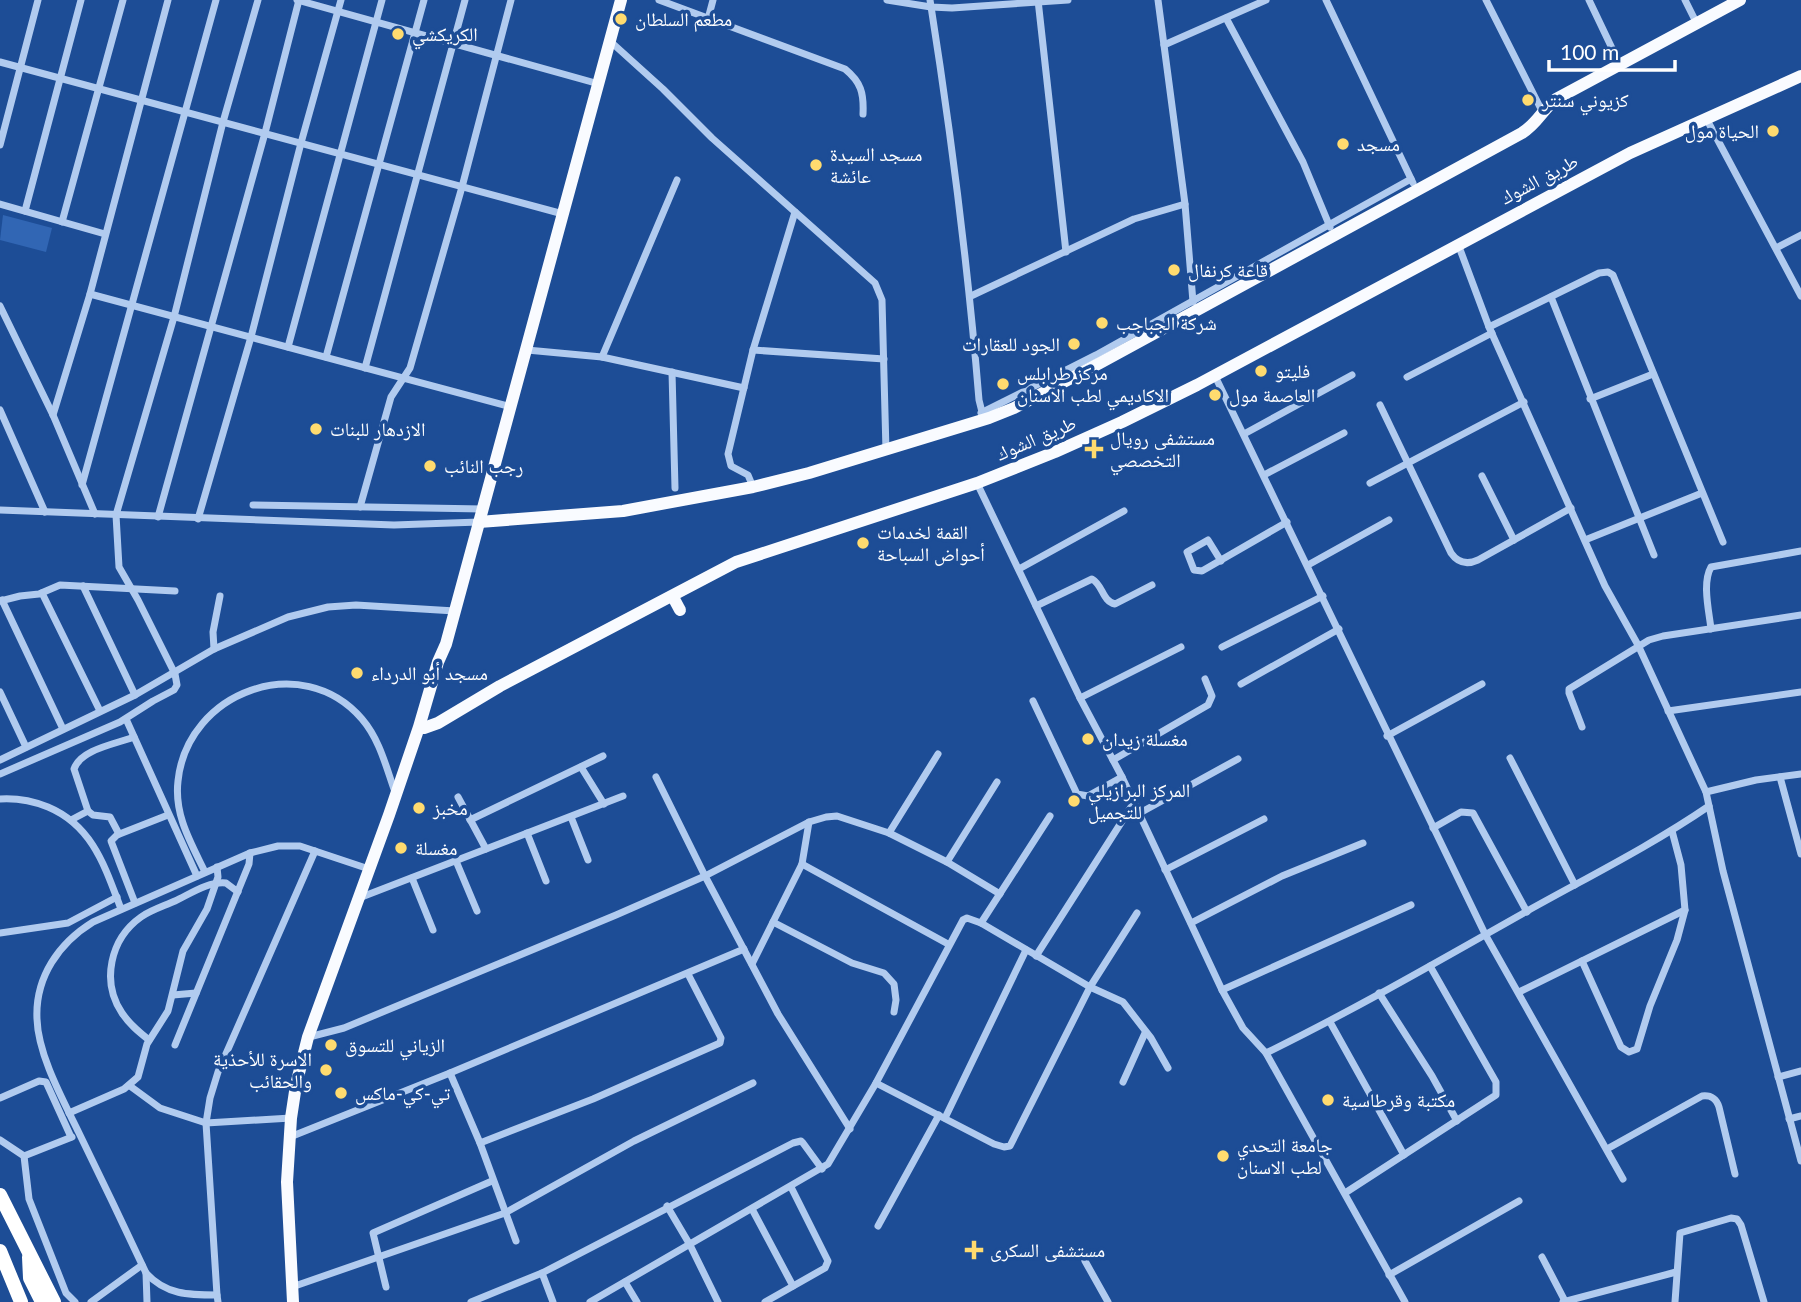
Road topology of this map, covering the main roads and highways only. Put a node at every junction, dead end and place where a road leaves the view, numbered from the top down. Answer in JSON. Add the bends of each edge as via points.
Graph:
{"nodes":[{"id":1,"x":621,"y":0,"type":"edge"},
{"id":2,"x":1740,"y":0,"type":"edge"},
{"id":3,"x":1800,"y":79,"type":"edge"},
{"id":4,"x":481,"y":515,"type":"junction"},
{"id":5,"x":673,"y":597,"type":"junction"},
{"id":6,"x":680,"y":610,"type":"dead end"},
{"id":7,"x":421,"y":727,"type":"junction"},
{"id":8,"x":389,"y":815,"type":"junction"},
{"id":9,"x":0,"y":1195,"type":"edge"},
{"id":10,"x":0,"y":1251,"type":"edge"},
{"id":11,"x":30,"y":1254,"type":"junction"},
{"id":12,"x":7,"y":1265,"type":"junction"},
{"id":13,"x":21,"y":1302,"type":"edge"},
{"id":14,"x":31,"y":1302,"type":"edge"},
{"id":15,"x":42,"y":1302,"type":"edge"},
{"id":16,"x":54,"y":1302,"type":"edge"},
{"id":17,"x":293,"y":1302,"type":"edge"}],
"edges":[{"from":1,"to":4,"type":"main road"},
{"from":2,"to":4,"type":"main road","name":"طريق الشوك","via":[[1556,99],[1531,127],[1414,185],[1014,408],[886,451],[753,487],[623,511]]},
{"from":3,"to":5,"type":"main road","name":"طريق الشوك","via":[[1630,153],[1214,376],[1055,452],[977,483],[752,556]]},
{"from":4,"to":7,"type":"main road"},
{"from":5,"to":6,"type":"main road"},
{"from":5,"to":7,"type":"main road","name":"طريق الشوك","via":[[499,686],[438,723]]},
{"from":7,"to":8,"type":"main road"},
{"from":7,"to":8,"type":"main road","via":[[402,793]]},
{"from":8,"to":17,"type":"main road","via":[[308,1037],[291,1118],[287,1182]]},
{"from":9,"to":11,"type":"highway"},
{"from":10,"to":12,"type":"highway"},
{"from":11,"to":15,"type":"highway","via":[[30,1278]]},
{"from":11,"to":16,"type":"highway"},
{"from":12,"to":13,"type":"highway"},
{"from":12,"to":14,"type":"highway"}]}
